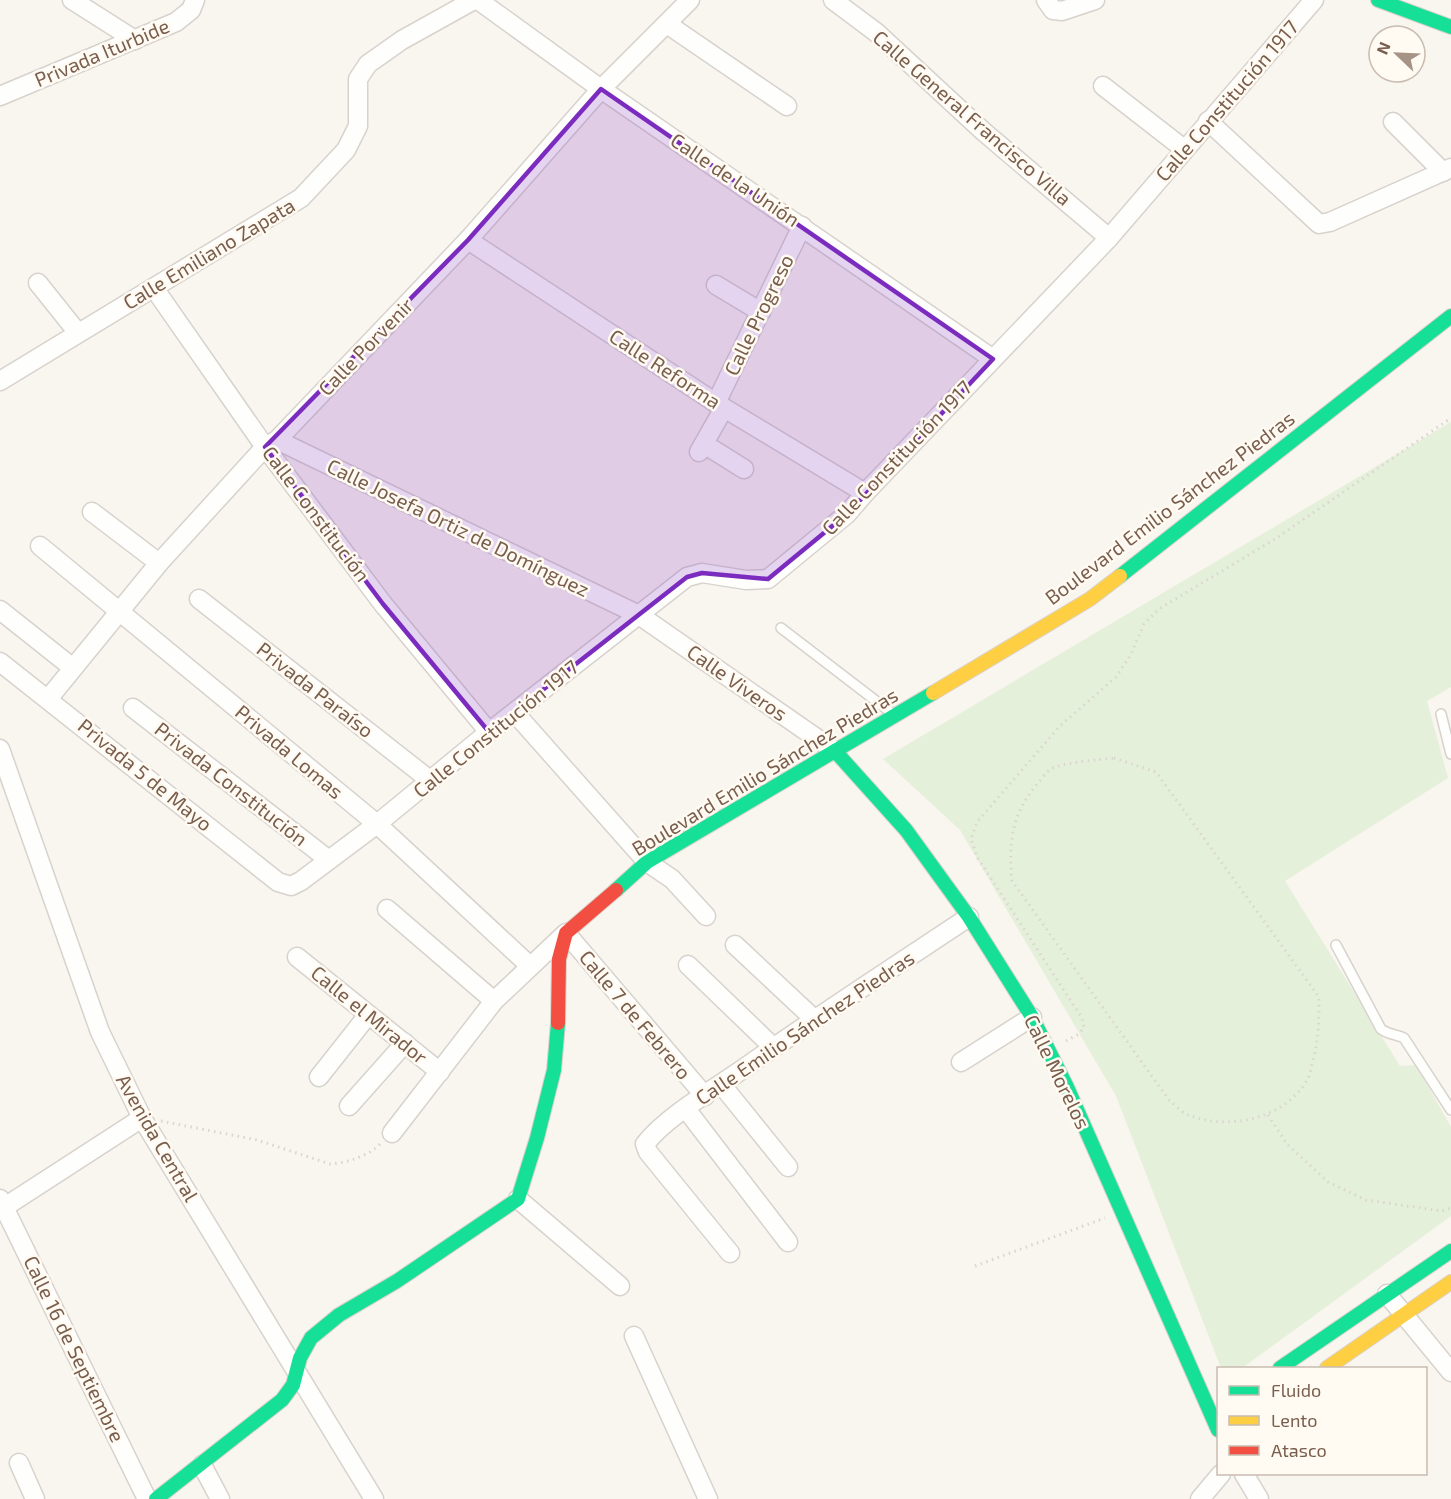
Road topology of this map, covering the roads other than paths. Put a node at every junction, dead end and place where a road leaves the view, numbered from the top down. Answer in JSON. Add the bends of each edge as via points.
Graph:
{"nodes":[{"id":1,"x":72,"y":0,"type":"edge"},
{"id":2,"x":195,"y":0,"type":"edge"},
{"id":3,"x":476,"y":0,"type":"edge"},
{"id":4,"x":690,"y":0,"type":"edge"},
{"id":5,"x":833,"y":0,"type":"edge"},
{"id":6,"x":1046,"y":0,"type":"edge"},
{"id":7,"x":1095,"y":0,"type":"edge"},
{"id":8,"x":1314,"y":0,"type":"edge"},
{"id":9,"x":1378,"y":0,"type":"edge"},
{"id":10,"x":667,"y":24,"type":"junction"},
{"id":11,"x":1451,"y":27,"type":"edge"},
{"id":12,"x":135,"y":40,"type":"junction"},
{"id":13,"x":1103,"y":86,"type":"dead end"},
{"id":14,"x":601,"y":89,"type":"junction"},
{"id":15,"x":0,"y":96,"type":"edge"},
{"id":16,"x":787,"y":106,"type":"dead end"},
{"id":17,"x":1209,"y":121,"type":"junction"},
{"id":18,"x":1393,"y":122,"type":"dead end"},
{"id":19,"x":1184,"y":149,"type":"junction"},
{"id":20,"x":1447,"y":170,"type":"edge"},
{"id":21,"x":802,"y":226,"type":"junction"},
{"id":22,"x":1109,"y":238,"type":"junction"},
{"id":23,"x":468,"y":240,"type":"junction"},
{"id":24,"x":38,"y":283,"type":"dead end"},
{"id":25,"x":716,"y":285,"type":"dead end"},
{"id":26,"x":154,"y":288,"type":"junction"},
{"id":27,"x":761,"y":312,"type":"junction"},
{"id":28,"x":1451,"y":316,"type":"edge"},
{"id":29,"x":78,"y":333,"type":"junction"},
{"id":30,"x":993,"y":359,"type":"junction"},
{"id":31,"x":0,"y":381,"type":"edge"},
{"id":32,"x":720,"y":405,"type":"junction"},
{"id":33,"x":271,"y":444,"type":"junction"},
{"id":34,"x":744,"y":468,"type":"dead end"},
{"id":35,"x":865,"y":493,"type":"junction"},
{"id":36,"x":92,"y":512,"type":"dead end"},
{"id":37,"x":40,"y":546,"type":"dead end"},
{"id":38,"x":159,"y":563,"type":"junction"},
{"id":39,"x":199,"y":599,"type":"dead end"},
{"id":40,"x":0,"y":610,"type":"edge"},
{"id":41,"x":119,"y":611,"type":"junction"},
{"id":42,"x":639,"y":615,"type":"junction"},
{"id":43,"x":781,"y":628,"type":"dead end"},
{"id":44,"x":0,"y":662,"type":"edge"},
{"id":45,"x":73,"y":668,"type":"junction"},
{"id":46,"x":48,"y":699,"type":"junction"},
{"id":47,"x":133,"y":708,"type":"dead end"},
{"id":48,"x":515,"y":713,"type":"junction"},
{"id":49,"x":1441,"y":714,"type":"dead end"},
{"id":50,"x":896,"y":716,"type":"junction"},
{"id":51,"x":489,"y":732,"type":"junction"},
{"id":52,"x":0,"y":749,"type":"edge"},
{"id":53,"x":835,"y":751,"type":"junction"},
{"id":54,"x":1451,"y":754,"type":"edge"},
{"id":55,"x":432,"y":781,"type":"junction"},
{"id":56,"x":377,"y":824,"type":"junction"},
{"id":57,"x":329,"y":860,"type":"junction"},
{"id":58,"x":647,"y":862,"type":"junction"},
{"id":59,"x":291,"y":886,"type":"joint"},
{"id":60,"x":387,"y":909,"type":"dead end"},
{"id":61,"x":706,"y":916,"type":"dead end"},
{"id":62,"x":969,"y":917,"type":"junction"},
{"id":63,"x":566,"y":933,"type":"junction"},
{"id":64,"x":735,"y":945,"type":"dead end"},
{"id":65,"x":1336,"y":945,"type":"dead end"},
{"id":66,"x":297,"y":957,"type":"dead end"},
{"id":67,"x":688,"y":965,"type":"dead end"},
{"id":68,"x":530,"y":966,"type":"junction"},
{"id":69,"x":494,"y":1001,"type":"junction"},
{"id":70,"x":369,"y":1015,"type":"junction"},
{"id":71,"x":1032,"y":1017,"type":"junction"},
{"id":72,"x":814,"y":1019,"type":"junction"},
{"id":73,"x":405,"y":1043,"type":"junction"},
{"id":74,"x":773,"y":1047,"type":"junction"},
{"id":75,"x":961,"y":1062,"type":"dead end"},
{"id":76,"x":440,"y":1072,"type":"junction"},
{"id":77,"x":319,"y":1077,"type":"dead end"},
{"id":78,"x":721,"y":1084,"type":"junction"},
{"id":79,"x":705,"y":1096,"type":"junction"},
{"id":80,"x":350,"y":1106,"type":"dead end"},
{"id":81,"x":686,"y":1109,"type":"junction"},
{"id":82,"x":1451,"y":1110,"type":"edge"},
{"id":83,"x":142,"y":1118,"type":"junction"},
{"id":84,"x":392,"y":1132,"type":"road end"},
{"id":85,"x":788,"y":1167,"type":"dead end"},
{"id":86,"x":518,"y":1199,"type":"junction"},
{"id":87,"x":2,"y":1205,"type":"edge"},
{"id":88,"x":789,"y":1242,"type":"dead end"},
{"id":89,"x":1451,"y":1251,"type":"edge"},
{"id":90,"x":730,"y":1253,"type":"dead end"},
{"id":91,"x":1451,"y":1282,"type":"edge"},
{"id":92,"x":620,"y":1286,"type":"dead end"},
{"id":93,"x":1387,"y":1294,"type":"junction"},
{"id":94,"x":1403,"y":1314,"type":"junction"},
{"id":95,"x":634,"y":1336,"type":"dead end"},
{"id":96,"x":1281,"y":1367,"type":"edge"},
{"id":97,"x":1328,"y":1367,"type":"edge"},
{"id":98,"x":297,"y":1371,"type":"junction"},
{"id":99,"x":1451,"y":1372,"type":"edge"},
{"id":100,"x":1215,"y":1414,"type":"edge"},
{"id":101,"x":19,"y":1463,"type":"dead end"},
{"id":102,"x":202,"y":1464,"type":"junction"},
{"id":103,"x":1219,"y":1475,"type":"edge"},
{"id":104,"x":1245,"y":1475,"type":"edge"},
{"id":105,"x":34,"y":1499,"type":"edge"},
{"id":106,"x":147,"y":1499,"type":"edge"},
{"id":107,"x":156,"y":1499,"type":"edge"},
{"id":108,"x":220,"y":1499,"type":"edge"},
{"id":109,"x":374,"y":1499,"type":"edge"},
{"id":110,"x":708,"y":1499,"type":"edge"},
{"id":111,"x":1200,"y":1499,"type":"edge"},
{"id":112,"x":1259,"y":1499,"type":"edge"}],
"edges":[{"from":1,"to":12,"type":"street"},
{"from":2,"to":12,"type":"street","name":"Privada Iturbide","via":[[191,10],[176,22]]},
{"from":3,"to":14,"type":"street","name":"Calle de la Unión"},
{"from":3,"to":26,"type":"street","name":"Calle Emiliano Zapata","via":[[402,40],[368,64],[358,79],[358,126],[346,150],[301,198]]},
{"from":4,"to":10,"type":"street","name":"Calle Porvenir"},
{"from":5,"to":22,"type":"street","name":"Calle General Francisco Villa","via":[[877,33],[984,132]]},
{"from":6,"to":7,"type":"street","via":[[1053,10],[1062,11]]},
{"from":8,"to":17,"type":"street","name":"Calle Constitución 1917"},
{"from":9,"to":11,"type":"main road"},
{"from":10,"to":14,"type":"street","name":"Calle Porvenir"},
{"from":10,"to":16,"type":"street"},
{"from":12,"to":15,"type":"street","name":"Privada Iturbide"},
{"from":13,"to":19,"type":"street"},
{"from":14,"to":21,"type":"street","name":"Calle de la Unión"},
{"from":14,"to":23,"type":"street","name":"Calle Porvenir"},
{"from":17,"to":19,"type":"street","name":"Calle Constitución 1917"},
{"from":17,"to":20,"type":"street","via":[[1319,224]]},
{"from":18,"to":20,"type":"street"},
{"from":19,"to":22,"type":"street","name":"Calle Constitución 1917"},
{"from":21,"to":27,"type":"street","name":"Calle Progreso"},
{"from":21,"to":30,"type":"street","name":"Calle de la Unión"},
{"from":22,"to":30,"type":"street","name":"Calle Constitución 1917"},
{"from":23,"to":32,"type":"street","name":"Calle Reforma"},
{"from":23,"to":33,"type":"street","name":"Calle Porvenir"},
{"from":24,"to":29,"type":"street"},
{"from":25,"to":27,"type":"street"},
{"from":26,"to":29,"type":"street","name":"Calle Emiliano Zapata"},
{"from":26,"to":33,"type":"street","name":"Calle Constitución"},
{"from":27,"to":32,"type":"street","name":"Calle Progreso"},
{"from":28,"to":50,"type":"main road","name":"Boulevard Emilio Sánchez Piedras","via":[[1090,599]]},
{"from":29,"to":31,"type":"street","name":"Calle Emiliano Zapata"},
{"from":30,"to":35,"type":"street","name":"Calle Constitución 1917"},
{"from":32,"to":34,"type":"street","name":"Calle Progreso","via":[[701,448]]},
{"from":32,"to":35,"type":"street","name":"Calle Reforma"},
{"from":33,"to":38,"type":"street","name":"Calle Porvenir"},
{"from":33,"to":42,"type":"street","name":"Calle Josefa Ortiz de Domínguez"},
{"from":33,"to":51,"type":"street","name":"Calle Constitución","via":[[383,603]]},
{"from":35,"to":42,"type":"street","name":"Calle Constitución 1917","via":[[847,514],[768,579],[702,573],[687,577]]},
{"from":36,"to":38,"type":"street"},
{"from":37,"to":41,"type":"street","name":"Privada Lomas"},
{"from":38,"to":41,"type":"street","name":"Calle Porvenir"},
{"from":39,"to":55,"type":"street","name":"Privada Paraíso"},
{"from":40,"to":45,"type":"street"},
{"from":41,"to":45,"type":"street","name":"Calle Porvenir"},
{"from":41,"to":56,"type":"street","name":"Privada Lomas"},
{"from":42,"to":48,"type":"street","name":"Calle Constitución 1917"},
{"from":42,"to":53,"type":"street","name":"Calle Viveros"},
{"from":43,"to":50,"type":"lane"},
{"from":44,"to":46,"type":"street","name":"Privada 5 de Mayo"},
{"from":45,"to":46,"type":"street","name":"Calle Porvenir"},
{"from":46,"to":59,"type":"street","name":"Privada 5 de Mayo","via":[[278,882]]},
{"from":47,"to":57,"type":"street","name":"Privada Constitución"},
{"from":48,"to":51,"type":"street","name":"Calle Constitución 1917"},
{"from":48,"to":58,"type":"street"},
{"from":49,"to":54,"type":"lane"},
{"from":50,"to":53,"type":"main road","name":"Boulevard Emilio Sánchez Piedras"},
{"from":51,"to":55,"type":"street","name":"Calle Constitución 1917"},
{"from":52,"to":83,"type":"street","name":"Avenida Central","via":[[100,1032]]},
{"from":53,"to":58,"type":"main road","name":"Boulevard Emilio Sánchez Piedras"},
{"from":53,"to":62,"type":"main road","name":"Calle Morelos","via":[[906,830]]},
{"from":55,"to":56,"type":"street","name":"Calle Constitución 1917"},
{"from":56,"to":57,"type":"street","name":"Calle Constitución 1917"},
{"from":56,"to":68,"type":"street","name":"Privada Lomas"},
{"from":57,"to":59,"type":"street","name":"Calle Constitución 1917"},
{"from":58,"to":61,"type":"street","via":[[672,879]]},
{"from":58,"to":63,"type":"main road","name":"Boulevard Emilio Sánchez Piedras"},
{"from":60,"to":69,"type":"street"},
{"from":62,"to":71,"type":"main road","name":"Calle Morelos"},
{"from":62,"to":72,"type":"street","name":"Calle Emilio Sánchez Piedras"},
{"from":63,"to":68,"type":"street"},
{"from":63,"to":79,"type":"street","name":"Calle 7 de Febrero"},
{"from":63,"to":86,"type":"main road","via":[[559,958],[554,1070]]},
{"from":64,"to":72,"type":"street"},
{"from":65,"to":82,"type":"lane","via":[[1381,1029],[1404,1038]]},
{"from":66,"to":70,"type":"street","name":"Calle el Mirador"},
{"from":67,"to":74,"type":"street"},
{"from":68,"to":69,"type":"street"},
{"from":69,"to":76,"type":"street"},
{"from":70,"to":73,"type":"street","name":"Calle el Mirador"},
{"from":70,"to":77,"type":"street"},
{"from":71,"to":75,"type":"street"},
{"from":71,"to":100,"type":"main road","name":"Calle Morelos"},
{"from":72,"to":74,"type":"street","name":"Calle Emilio Sánchez Piedras"},
{"from":73,"to":76,"type":"street","name":"Calle el Mirador"},
{"from":73,"to":80,"type":"street"},
{"from":74,"to":78,"type":"street","name":"Calle Emilio Sánchez Piedras"},
{"from":76,"to":84,"type":"street"},
{"from":78,"to":79,"type":"street","name":"Calle Emilio Sánchez Piedras"},
{"from":78,"to":85,"type":"street"},
{"from":79,"to":81,"type":"street","name":"Calle Emilio Sánchez Piedras"},
{"from":81,"to":88,"type":"street"},
{"from":81,"to":90,"type":"street","name":"Calle Emilio Sánchez Piedras","via":[[645,1144]]},
{"from":83,"to":87,"type":"street"},
{"from":83,"to":98,"type":"street","name":"Avenida Central"},
{"from":86,"to":92,"type":"street"},
{"from":86,"to":98,"type":"main road","via":[[397,1281],[339,1315],[311,1338]]},
{"from":87,"to":106,"type":"street","name":"Calle 16 de Septiembre"},
{"from":89,"to":93,"type":"main road"},
{"from":91,"to":94,"type":"main road"},
{"from":93,"to":94,"type":"street"},
{"from":93,"to":96,"type":"main road"},
{"from":94,"to":97,"type":"main road"},
{"from":94,"to":99,"type":"street"},
{"from":95,"to":110,"type":"street"},
{"from":98,"to":102,"type":"main road","via":[[282,1400]]},
{"from":98,"to":109,"type":"street","name":"Avenida Central"},
{"from":101,"to":105,"type":"street"},
{"from":102,"to":107,"type":"main road"},
{"from":102,"to":108,"type":"street"},
{"from":103,"to":111,"type":"street"},
{"from":104,"to":112,"type":"street"}]}
